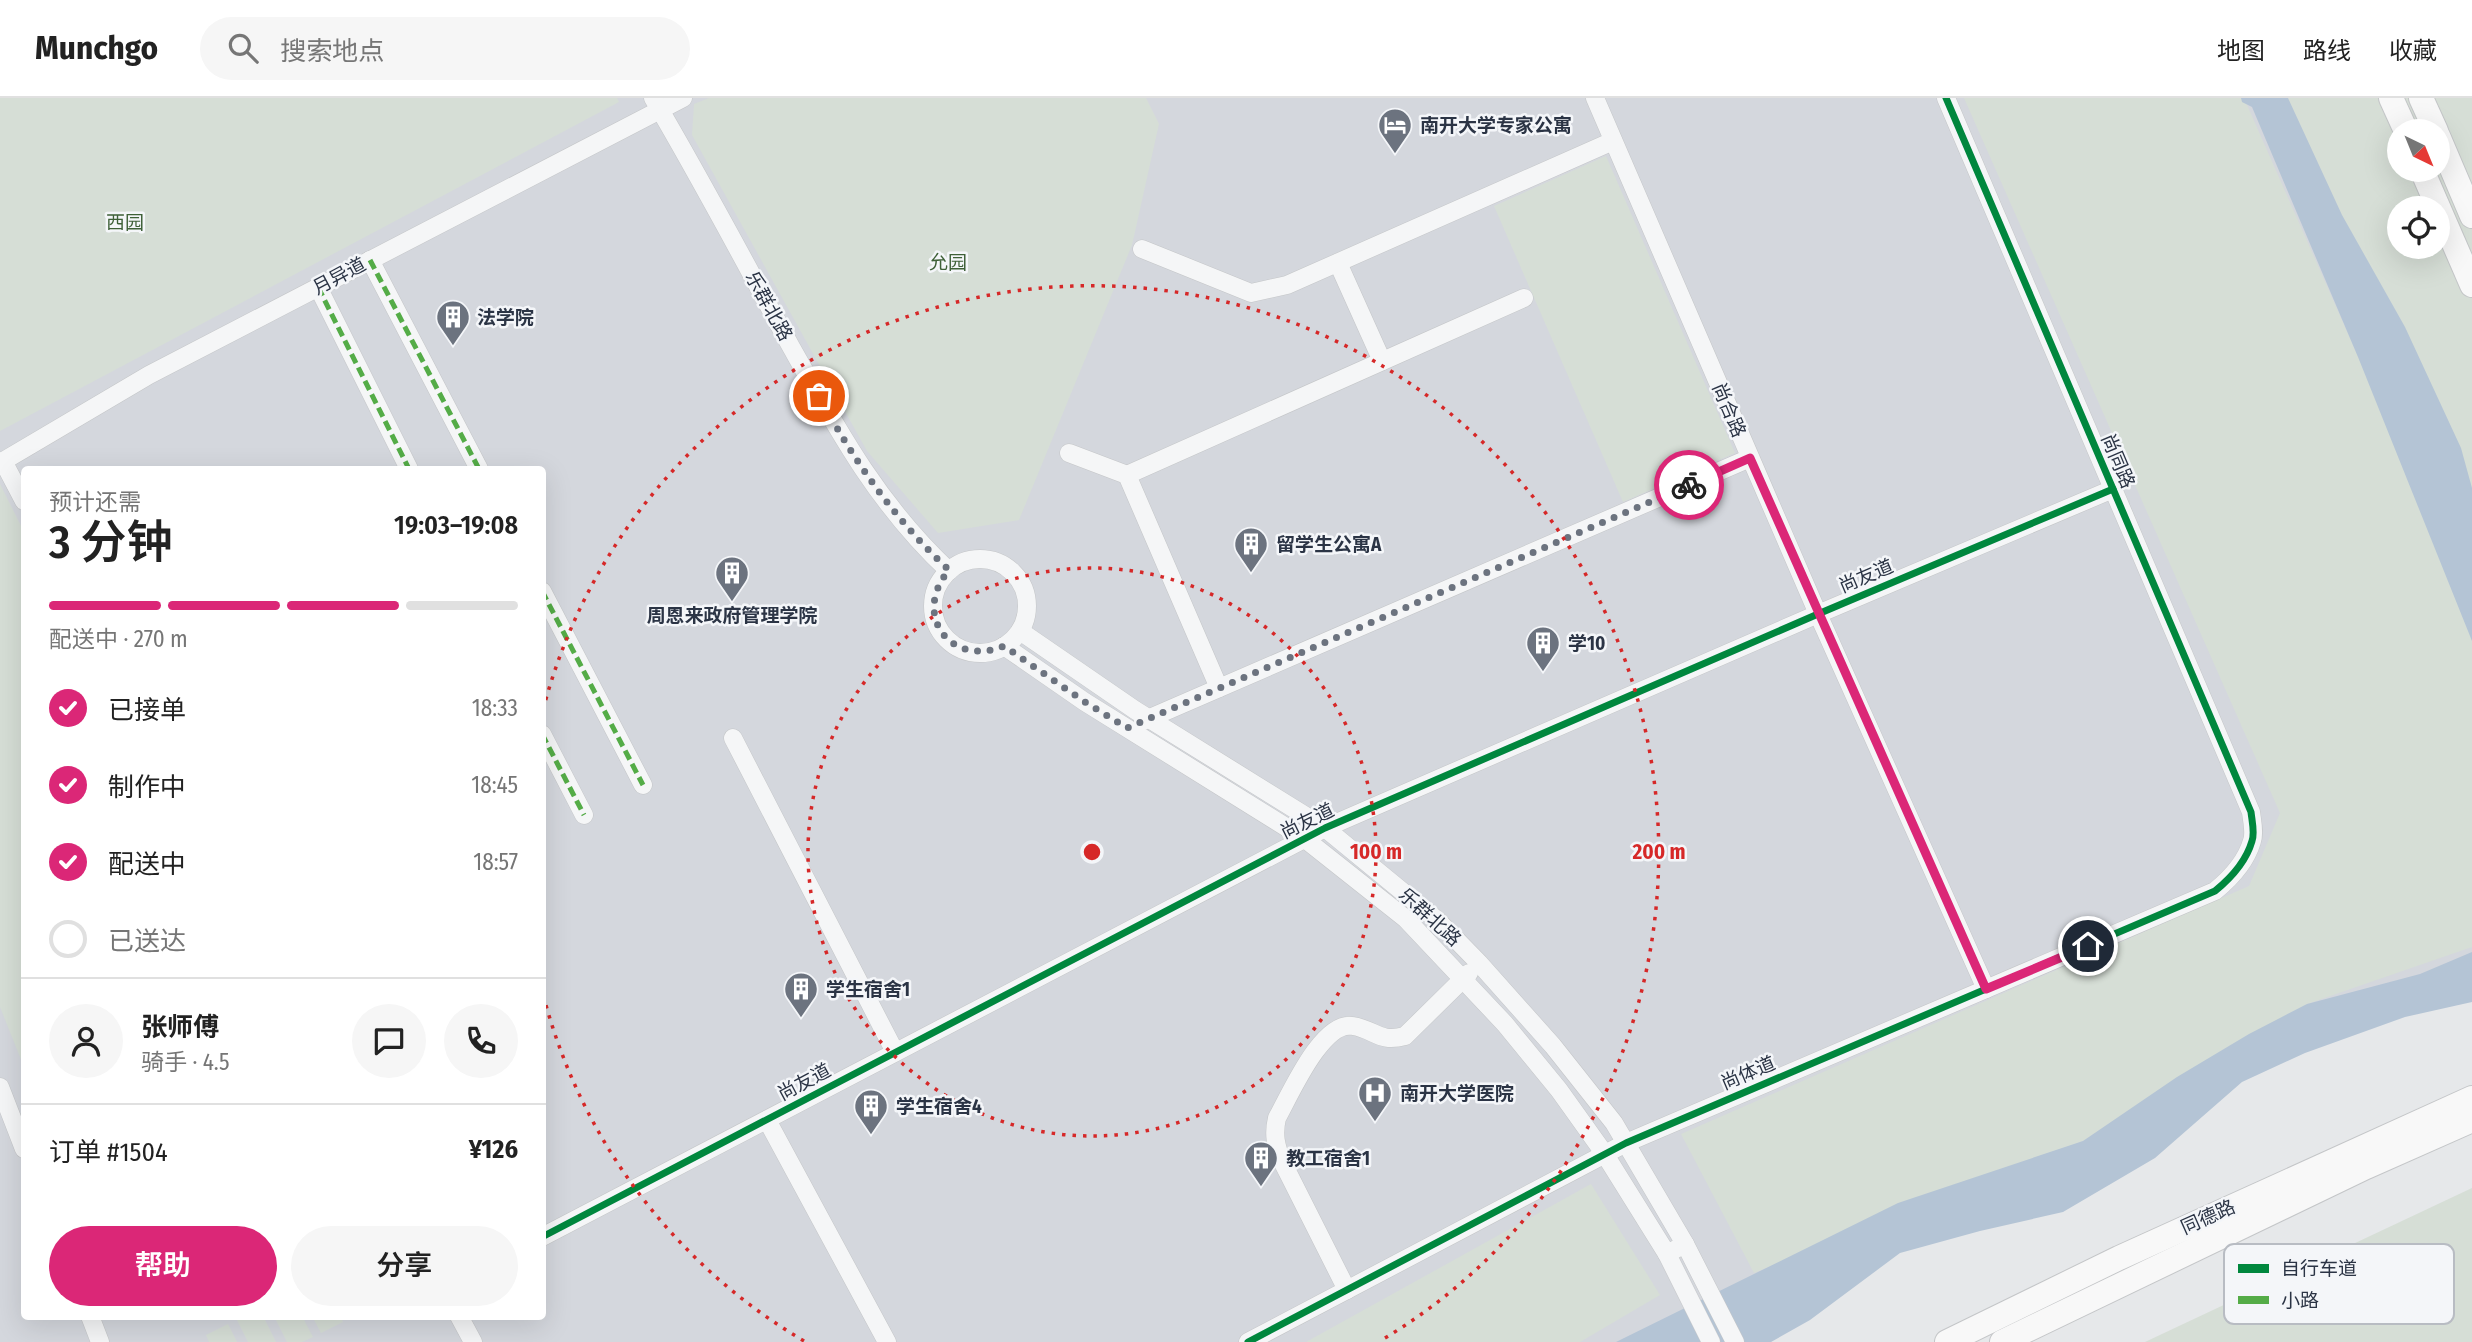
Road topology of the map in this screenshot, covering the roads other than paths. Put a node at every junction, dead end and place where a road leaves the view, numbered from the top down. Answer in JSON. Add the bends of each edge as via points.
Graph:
{"nodes":[{"id":1,"x":683,"y":98,"type":"edge"},
{"id":2,"x":1595,"y":98,"type":"edge"},
{"id":3,"x":1946,"y":98,"type":"edge"},
{"id":4,"x":2391,"y":98,"type":"edge"},
{"id":5,"x":2421,"y":98,"type":"edge"},
{"id":6,"x":656,"y":103,"type":"edge"},
{"id":7,"x":2401,"y":119,"type":"edge"},
{"id":8,"x":2431,"y":119,"type":"edge"},
{"id":9,"x":1613,"y":141,"type":"junction"},
{"id":10,"x":2450,"y":164,"type":"edge"},
{"id":11,"x":2427,"y":182,"type":"edge"},
{"id":12,"x":2472,"y":216,"type":"edge"},
{"id":13,"x":1142,"y":249,"type":"dead end"},
{"id":14,"x":370,"y":260,"type":"junction"},
{"id":15,"x":1338,"y":263,"type":"junction"},
{"id":16,"x":2472,"y":285,"type":"edge"},
{"id":17,"x":318,"y":287,"type":"junction"},
{"id":18,"x":1524,"y":298,"type":"dead end"},
{"id":19,"x":1382,"y":361,"type":"junction"},
{"id":20,"x":1069,"y":453,"type":"dead end"},
{"id":21,"x":1750,"y":458,"type":"junction"},
{"id":22,"x":1,"y":462,"type":"edge"},
{"id":23,"x":408,"y":466,"type":"edge"},
{"id":24,"x":477,"y":466,"type":"edge"},
{"id":25,"x":1128,"y":475,"type":"junction"},
{"id":26,"x":2113,"y":489,"type":"junction"},
{"id":27,"x":21,"y":497,"type":"edge"},
{"id":28,"x":949,"y":570,"type":"junction"},
{"id":29,"x":546,"y":599,"type":"edge"},
{"id":30,"x":1818,"y":614,"type":"junction"},
{"id":31,"x":1020,"y":631,"type":"junction"},
{"id":32,"x":1004,"y":646,"type":"junction"},
{"id":33,"x":1219,"y":688,"type":"junction"},
{"id":34,"x":1149,"y":718,"type":"junction"},
{"id":35,"x":1127,"y":728,"type":"junction"},
{"id":36,"x":733,"y":738,"type":"dead end"},
{"id":37,"x":546,"y":742,"type":"edge"},
{"id":38,"x":643,"y":785,"type":"dead end"},
{"id":39,"x":584,"y":815,"type":"dead end"},
{"id":40,"x":1325,"y":828,"type":"junction"},
{"id":41,"x":1305,"y":839,"type":"junction"},
{"id":42,"x":2253,"y":839,"type":"joint"},
{"id":43,"x":1479,"y":963,"type":"junction"},
{"id":44,"x":1463,"y":979,"type":"junction"},
{"id":45,"x":1986,"y":989,"type":"junction"},
{"id":46,"x":895,"y":1052,"type":"junction"},
{"id":47,"x":0,"y":1087,"type":"edge"},
{"id":48,"x":2472,"y":1098,"type":"edge"},
{"id":49,"x":766,"y":1119,"type":"junction"},
{"id":50,"x":2472,"y":1120,"type":"edge"},
{"id":51,"x":21,"y":1141,"type":"edge"},
{"id":52,"x":1626,"y":1143,"type":"junction"},
{"id":53,"x":1604,"y":1153,"type":"junction"},
{"id":54,"x":546,"y":1235,"type":"edge"},
{"id":55,"x":1685,"y":1244,"type":"junction"},
{"id":56,"x":1667,"y":1254,"type":"junction"},
{"id":57,"x":1347,"y":1290,"type":"junction"},
{"id":58,"x":92,"y":1320,"type":"edge"},
{"id":59,"x":461,"y":1320,"type":"edge"},
{"id":60,"x":100,"y":1342,"type":"edge"},
{"id":61,"x":473,"y":1342,"type":"edge"},
{"id":62,"x":887,"y":1342,"type":"edge"},
{"id":63,"x":1248,"y":1342,"type":"edge"},
{"id":64,"x":1711,"y":1342,"type":"edge"},
{"id":65,"x":1735,"y":1342,"type":"edge"},
{"id":66,"x":1947,"y":1342,"type":"edge"},
{"id":67,"x":2002,"y":1342,"type":"edge"}],
"edges":[{"from":1,"to":6,"type":"street","name":"月异道"},
{"from":2,"to":9,"type":"street","name":"尚合路"},
{"from":3,"to":26,"type":"street","name":"尚同路"},
{"from":4,"to":7,"type":"main road"},
{"from":5,"to":8,"type":"main road"},
{"from":6,"to":14,"type":"street","name":"月异道"},
{"from":6,"to":28,"type":"street","name":"乐群北路","via":[[845,444],[918,542]]},
{"from":9,"to":15,"type":"street"},
{"from":9,"to":21,"type":"street","name":"尚合路"},
{"from":10,"to":12,"type":"main road"},
{"from":11,"to":16,"type":"main road"},
{"from":13,"to":15,"type":"street","via":[[1251,293],[1287,285]]},
{"from":14,"to":17,"type":"street","name":"月异道"},
{"from":14,"to":24,"type":"street"},
{"from":15,"to":19,"type":"street"},
{"from":17,"to":22,"type":"street","name":"月异道","via":[[149,375]]},
{"from":17,"to":23,"type":"street"},
{"from":18,"to":19,"type":"street"},
{"from":19,"to":25,"type":"street"},
{"from":20,"to":25,"type":"street"},
{"from":21,"to":30,"type":"street","name":"尚合路"},
{"from":21,"to":33,"type":"street"},
{"from":22,"to":27,"type":"street"},
{"from":25,"to":33,"type":"street"},
{"from":26,"to":30,"type":"street","name":"尚友道"},
{"from":26,"to":42,"type":"street","name":"尚同路","via":[[2251,812]]},
{"from":28,"to":31,"type":"street","via":[[973,559],[999,562],[1010,569],[1019,579],[1027,605]]},
{"from":28,"to":32,"type":"street","via":[[933,606],[940,631],[950,642],[976,653]]},
{"from":29,"to":38,"type":"street"},
{"from":30,"to":40,"type":"street","name":"尚友道"},
{"from":30,"to":45,"type":"street","name":"尚合路"},
{"from":31,"to":32,"type":"street"},
{"from":31,"to":34,"type":"street","name":"乐群北路"},
{"from":32,"to":35,"type":"street","name":"乐群北路"},
{"from":33,"to":34,"type":"street"},
{"from":34,"to":35,"type":"street"},
{"from":34,"to":40,"type":"street","name":"乐群北路"},
{"from":35,"to":41,"type":"street","name":"乐群北路"},
{"from":36,"to":46,"type":"street"},
{"from":37,"to":39,"type":"street"},
{"from":40,"to":41,"type":"street","name":"尚友道"},
{"from":40,"to":43,"type":"street","name":"乐群北路","via":[[1437,920]]},
{"from":41,"to":44,"type":"street","name":"乐群北路","via":[[1406,919]]},
{"from":41,"to":46,"type":"street","name":"尚友道"},
{"from":42,"to":45,"type":"street","name":"尚体道","via":[[2234,876],[2215,891]]},
{"from":43,"to":44,"type":"street"},
{"from":43,"to":52,"type":"street","name":"乐群北路","via":[[1553,1046]]},
{"from":44,"to":53,"type":"street","name":"乐群北路","via":[[1559,1090]]},
{"from":44,"to":57,"type":"street","via":[[1405,1036],[1391,1040],[1353,1025],[1338,1027],[1318,1046],[1277,1118],[1275,1142],[1282,1161]]},
{"from":45,"to":52,"type":"street","name":"尚体道"},
{"from":46,"to":49,"type":"street","name":"尚友道"},
{"from":47,"to":51,"type":"street"},
{"from":48,"to":66,"type":"main road","name":"同德路","via":[[2119,1258]]},
{"from":49,"to":54,"type":"street","name":"尚友道"},
{"from":49,"to":62,"type":"street"},
{"from":50,"to":67,"type":"main road","name":"同德路"},
{"from":52,"to":53,"type":"street","name":"尚体道"},
{"from":52,"to":55,"type":"street","name":"乐群北路"},
{"from":53,"to":56,"type":"street","name":"乐群北路"},
{"from":53,"to":57,"type":"street","name":"尚体道"},
{"from":55,"to":56,"type":"street"},
{"from":55,"to":65,"type":"street","name":"乐群北路"},
{"from":56,"to":64,"type":"street","name":"乐群北路"},
{"from":57,"to":63,"type":"street","name":"尚体道"},
{"from":58,"to":60,"type":"street"},
{"from":59,"to":61,"type":"street"}]}
